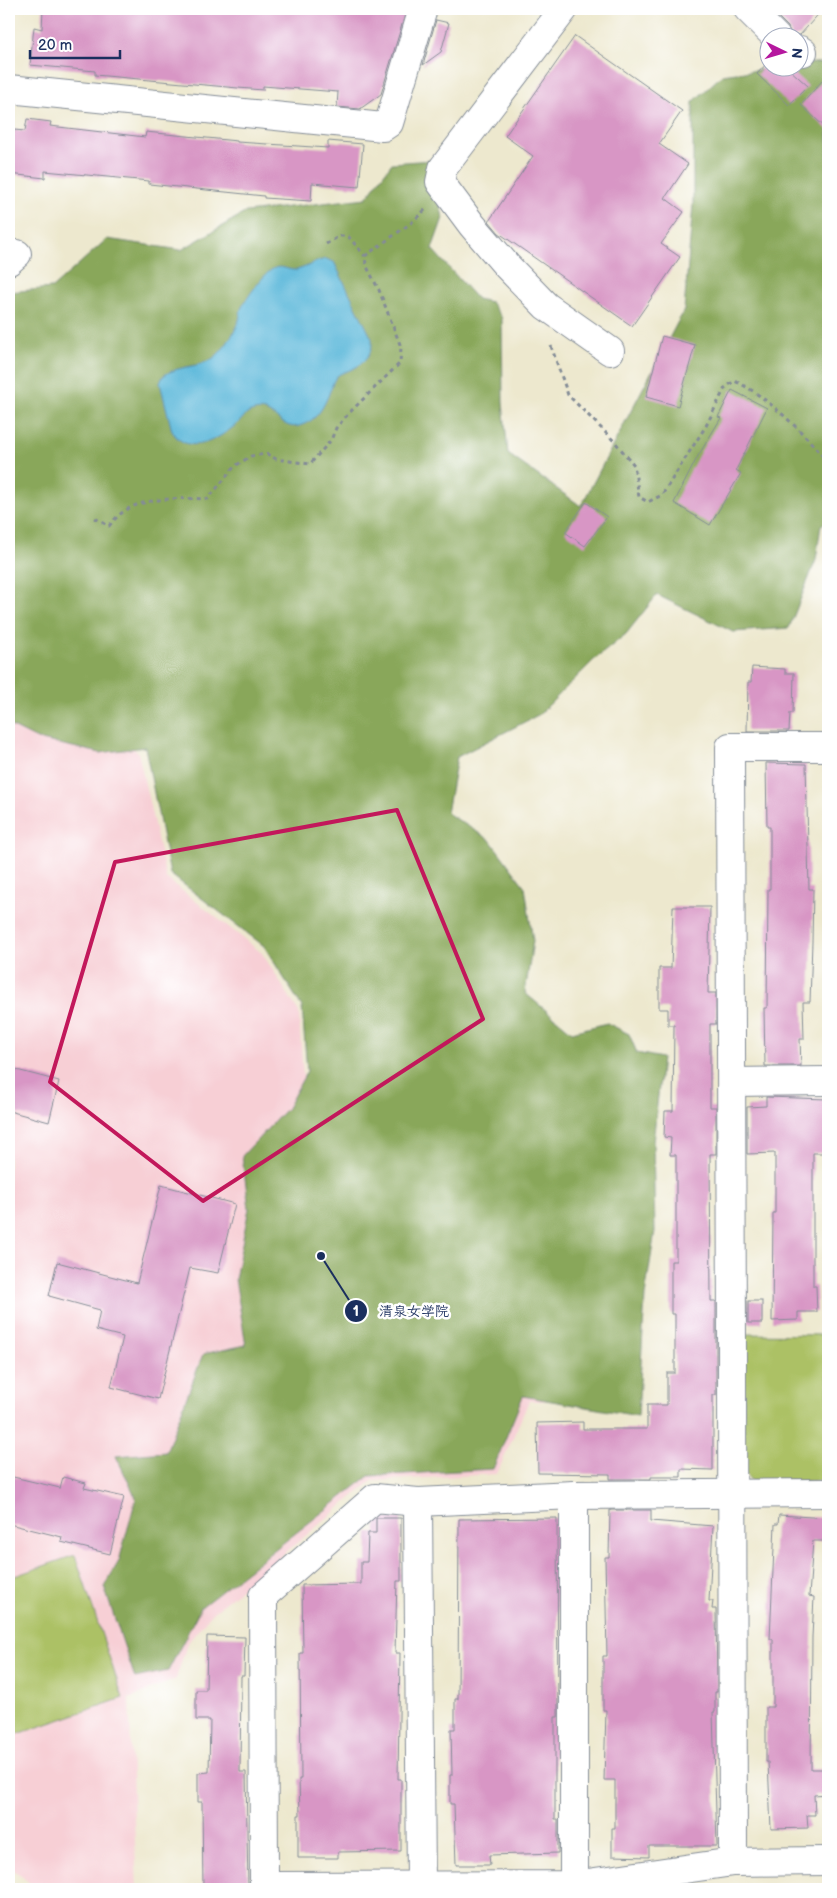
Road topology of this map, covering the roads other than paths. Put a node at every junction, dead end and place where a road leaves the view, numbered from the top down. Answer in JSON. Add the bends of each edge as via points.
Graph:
{"nodes":[{"id":1,"x":423,"y":9,"type":"edge"},
{"id":2,"x":564,"y":9,"type":"edge"},
{"id":3,"x":748,"y":9,"type":"edge"},
{"id":4,"x":767,"y":28,"type":"edge"},
{"id":5,"x":9,"y":89,"type":"edge"},
{"id":6,"x":610,"y":351,"type":"dead end"},
{"id":7,"x":828,"y":747,"type":"edge"},
{"id":8,"x":828,"y":1081,"type":"edge"},
{"id":9,"x":732,"y":1082,"type":"junction"},
{"id":10,"x":828,"y":1493,"type":"edge"},
{"id":11,"x":731,"y":1494,"type":"junction"},
{"id":12,"x":574,"y":1495,"type":"junction"},
{"id":13,"x":418,"y":1502,"type":"junction"},
{"id":14,"x":828,"y":1861,"type":"edge"},
{"id":15,"x":733,"y":1862,"type":"junction"},
{"id":16,"x":574,"y":1885,"type":"junction"},
{"id":17,"x":421,"y":1886,"type":"junction"}],
"edges":[{"from":1,"to":5,"type":"street","via":[[388,123],[383,127]]},
{"from":2,"to":6,"type":"street","via":[[443,168],[440,182],[507,266],[546,306]]},
{"from":3,"to":4,"type":"street"},
{"from":7,"to":9,"type":"street","via":[[730,748]]},
{"from":8,"to":9,"type":"street"},
{"from":9,"to":11,"type":"street"},
{"from":10,"to":11,"type":"street"},
{"from":11,"to":12,"type":"street"},
{"from":11,"to":15,"type":"street"},
{"from":12,"to":13,"type":"street"},
{"from":12,"to":16,"type":"street"},
{"from":13,"to":17,"type":"street"},
{"from":13,"to":17,"type":"street","via":[[375,1498],[263,1596],[264,1881],[271,1886]]},
{"from":14,"to":15,"type":"street"},
{"from":15,"to":16,"type":"street"},
{"from":16,"to":17,"type":"street"}]}
